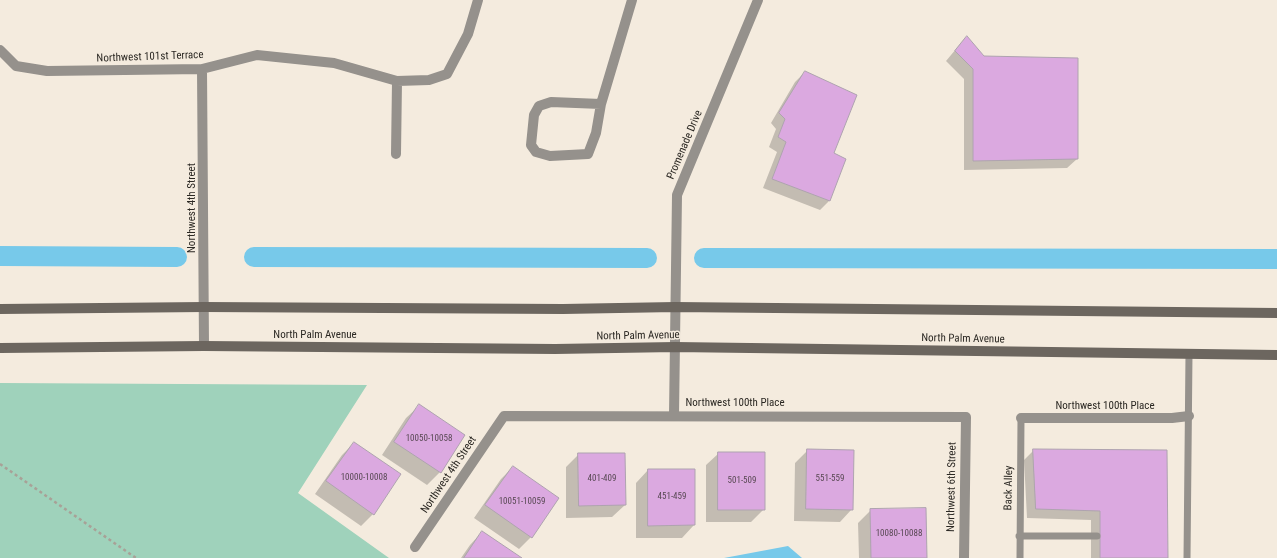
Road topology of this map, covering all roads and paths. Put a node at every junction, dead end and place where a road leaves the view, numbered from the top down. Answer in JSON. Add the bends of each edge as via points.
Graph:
{"nodes":[{"id":1,"x":478,"y":0,"type":"edge"},
{"id":2,"x":632,"y":0,"type":"edge"},
{"id":3,"x":758,"y":0,"type":"edge"},
{"id":4,"x":0,"y":50,"type":"edge"},
{"id":5,"x":202,"y":69,"type":"junction"},
{"id":6,"x":397,"y":81,"type":"junction"},
{"id":7,"x":601,"y":104,"type":"junction"},
{"id":8,"x":396,"y":154,"type":"dead end"},
{"id":9,"x":204,"y":307,"type":"junction"},
{"id":10,"x":675,"y":307,"type":"junction"},
{"id":11,"x":0,"y":309,"type":"edge"},
{"id":12,"x":1277,"y":313,"type":"edge"},
{"id":13,"x":204,"y":346,"type":"junction"},
{"id":14,"x":675,"y":347,"type":"junction"},
{"id":15,"x":0,"y":348,"type":"edge"},
{"id":16,"x":1189,"y":354,"type":"junction"},
{"id":17,"x":1277,"y":354,"type":"edge"},
{"id":18,"x":674,"y":415,"type":"junction"},
{"id":19,"x":504,"y":416,"type":"joint"},
{"id":20,"x":1189,"y":416,"type":"junction"},
{"id":21,"x":966,"y":417,"type":"joint"},
{"id":22,"x":1021,"y":418,"type":"joint"},
{"id":23,"x":0,"y":464,"type":"edge"},
{"id":24,"x":1019,"y":536,"type":"junction"},
{"id":25,"x":1097,"y":536,"type":"dead end"},
{"id":26,"x":415,"y":548,"type":"dead end"},
{"id":27,"x":136,"y":558,"type":"edge"},
{"id":28,"x":964,"y":558,"type":"edge"},
{"id":29,"x":1020,"y":558,"type":"edge"},
{"id":30,"x":1188,"y":558,"type":"edge"}],
"edges":[{"from":1,"to":6,"type":"street","name":"Northwest 101st Terrace","via":[[468,34],[447,74],[429,80]]},
{"from":2,"to":7,"type":"street"},
{"from":3,"to":10,"type":"street","name":"Promenade Drive","via":[[677,195]]},
{"from":4,"to":5,"type":"street","name":"Northwest 101st Terrace","via":[[16,66],[47,71]]},
{"from":5,"to":6,"type":"street","name":"Northwest 101st Terrace","via":[[257,55],[334,63]]},
{"from":5,"to":9,"type":"street","name":"Northwest 4th Street"},
{"from":6,"to":8,"type":"street"},
{"from":7,"to":7,"type":"street","via":[[596,133],[588,154],[550,156],[536,152],[531,145],[534,115],[539,106],[551,102]]},
{"from":9,"to":10,"type":"main road","via":[[563,310]]},
{"from":9,"to":11,"type":"main road"},
{"from":9,"to":13,"type":"street","name":"Northwest 4th Street"},
{"from":10,"to":12,"type":"main road"},
{"from":10,"to":14,"type":"street","name":"Promenade Drive"},
{"from":13,"to":14,"type":"main road","name":"North Palm Avenue","via":[[547,349]]},
{"from":13,"to":15,"type":"main road","name":"North Palm Avenue"},
{"from":14,"to":16,"type":"main road","name":"North Palm Avenue"},
{"from":14,"to":18,"type":"street","name":"Promenade Drive"},
{"from":16,"to":17,"type":"main road","name":"North Palm Avenue"},
{"from":16,"to":20,"type":"lane"},
{"from":18,"to":19,"type":"street","name":"Northwest 100th Place"},
{"from":18,"to":21,"type":"street","name":"Northwest 100th Place"},
{"from":19,"to":26,"type":"street","name":"Northwest 4th Street"},
{"from":20,"to":22,"type":"street","name":"Northwest 100th Place"},
{"from":20,"to":30,"type":"lane"},
{"from":21,"to":28,"type":"street","name":"Northwest 6th Street"},
{"from":22,"to":24,"type":"lane","name":"Back Alley"},
{"from":23,"to":27,"type":"path"},
{"from":24,"to":25,"type":"lane"},
{"from":24,"to":29,"type":"lane","name":"Back Alley"}]}
